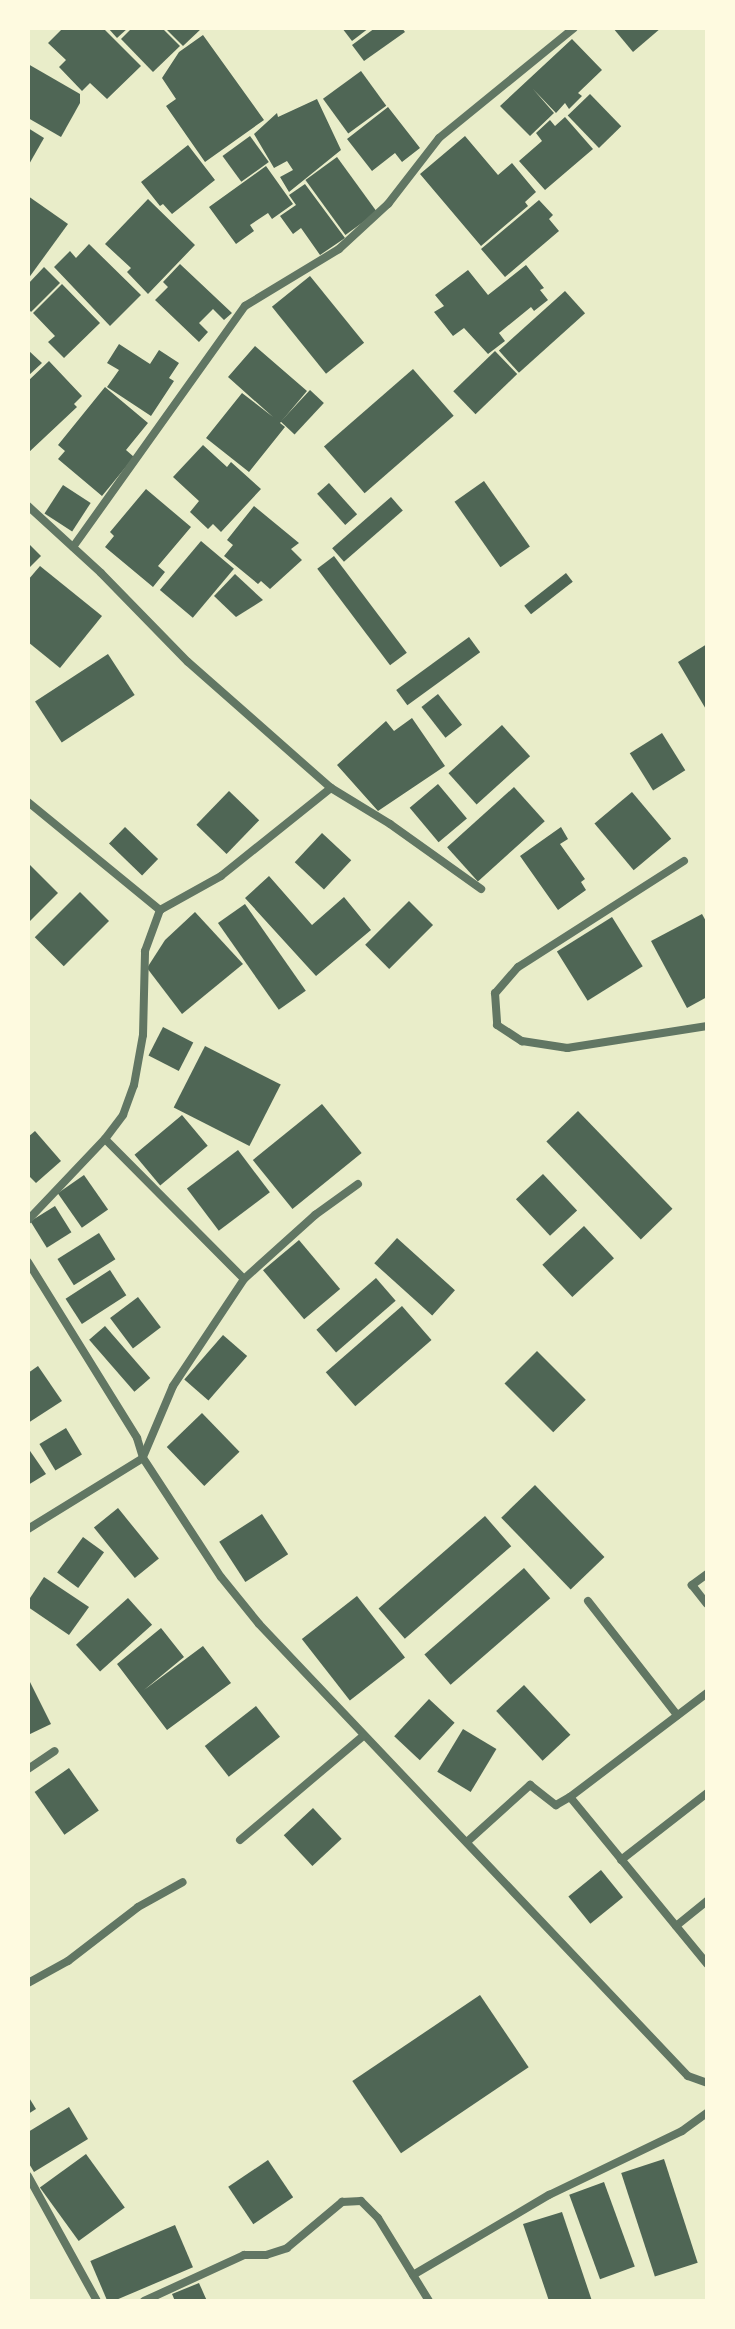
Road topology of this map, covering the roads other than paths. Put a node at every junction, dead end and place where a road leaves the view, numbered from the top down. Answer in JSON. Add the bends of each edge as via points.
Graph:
{"nodes":[{"id":1,"x":574,"y":28,"type":"edge"},
{"id":2,"x":28,"y":506,"type":"edge"},
{"id":3,"x":73,"y":547,"type":"junction"},
{"id":4,"x":331,"y":788,"type":"junction"},
{"id":5,"x":28,"y":802,"type":"edge"},
{"id":6,"x":684,"y":861,"type":"dead end"},
{"id":7,"x":481,"y":889,"type":"dead end"},
{"id":8,"x":160,"y":910,"type":"junction"},
{"id":9,"x":707,"y":1026,"type":"edge"},
{"id":10,"x":105,"y":1139,"type":"junction"},
{"id":11,"x":358,"y":1184,"type":"dead end"},
{"id":12,"x":28,"y":1220,"type":"edge"},
{"id":13,"x":28,"y":1262,"type":"edge"},
{"id":14,"x":244,"y":1279,"type":"junction"},
{"id":15,"x":143,"y":1458,"type":"junction"},
{"id":16,"x":28,"y":1529,"type":"edge"},
{"id":17,"x":707,"y":1574,"type":"edge"},
{"id":18,"x":588,"y":1601,"type":"dead end"},
{"id":19,"x":707,"y":1604,"type":"edge"},
{"id":20,"x":707,"y":1693,"type":"edge"},
{"id":21,"x":677,"y":1715,"type":"junction"},
{"id":22,"x":363,"y":1736,"type":"junction"},
{"id":23,"x":55,"y":1751,"type":"dead end"},
{"id":24,"x":28,"y":1769,"type":"edge"},
{"id":25,"x":707,"y":1793,"type":"edge"},
{"id":26,"x":570,"y":1797,"type":"junction"},
{"id":27,"x":240,"y":1840,"type":"dead end"},
{"id":28,"x":468,"y":1841,"type":"junction"},
{"id":29,"x":621,"y":1860,"type":"junction"},
{"id":30,"x":183,"y":1882,"type":"dead end"},
{"id":31,"x":707,"y":1901,"type":"edge"},
{"id":32,"x":676,"y":1926,"type":"junction"},
{"id":33,"x":707,"y":1964,"type":"edge"},
{"id":34,"x":28,"y":1983,"type":"edge"},
{"id":35,"x":707,"y":2083,"type":"edge"},
{"id":36,"x":707,"y":2113,"type":"edge"},
{"id":37,"x":28,"y":2176,"type":"edge"},
{"id":38,"x":413,"y":2275,"type":"junction"},
{"id":39,"x":97,"y":2301,"type":"edge"},
{"id":40,"x":144,"y":2301,"type":"edge"},
{"id":41,"x":429,"y":2301,"type":"edge"}],
"edges":[{"from":1,"to":3,"type":"street","via":[[439,138],[388,204],[339,249],[245,306]]},
{"from":2,"to":3,"type":"street"},
{"from":3,"to":4,"type":"street","via":[[188,662]]},
{"from":4,"to":7,"type":"street"},
{"from":4,"to":8,"type":"street","via":[[221,876]]},
{"from":5,"to":8,"type":"street"},
{"from":6,"to":9,"type":"street","via":[[518,967],[495,993],[497,1025],[522,1041],[567,1048]]},
{"from":8,"to":10,"type":"street","via":[[145,951],[143,1035],[134,1085],[123,1115]]},
{"from":10,"to":12,"type":"street"},
{"from":10,"to":14,"type":"street"},
{"from":11,"to":14,"type":"street"},
{"from":13,"to":15,"type":"street","via":[[137,1438]]},
{"from":14,"to":15,"type":"street","via":[[173,1386]]},
{"from":15,"to":16,"type":"street"},
{"from":15,"to":22,"type":"street","via":[[221,1577]]},
{"from":17,"to":19,"type":"street","via":[[692,1585]]},
{"from":18,"to":21,"type":"street"},
{"from":20,"to":21,"type":"street"},
{"from":21,"to":26,"type":"street"},
{"from":22,"to":27,"type":"street"},
{"from":22,"to":28,"type":"street"},
{"from":23,"to":24,"type":"street"},
{"from":25,"to":29,"type":"street"},
{"from":26,"to":28,"type":"street","via":[[556,1805],[530,1785]]},
{"from":26,"to":29,"type":"street"},
{"from":28,"to":35,"type":"street","via":[[688,2076]]},
{"from":29,"to":32,"type":"street"},
{"from":30,"to":34,"type":"street"},
{"from":31,"to":32,"type":"street"},
{"from":32,"to":33,"type":"street"},
{"from":36,"to":38,"type":"street","via":[[682,2131],[549,2195]]},
{"from":37,"to":39,"type":"street"},
{"from":38,"to":40,"type":"street","via":[[378,2218],[361,2201],[342,2202],[287,2248],[244,2255]]},
{"from":38,"to":41,"type":"street"}]}
